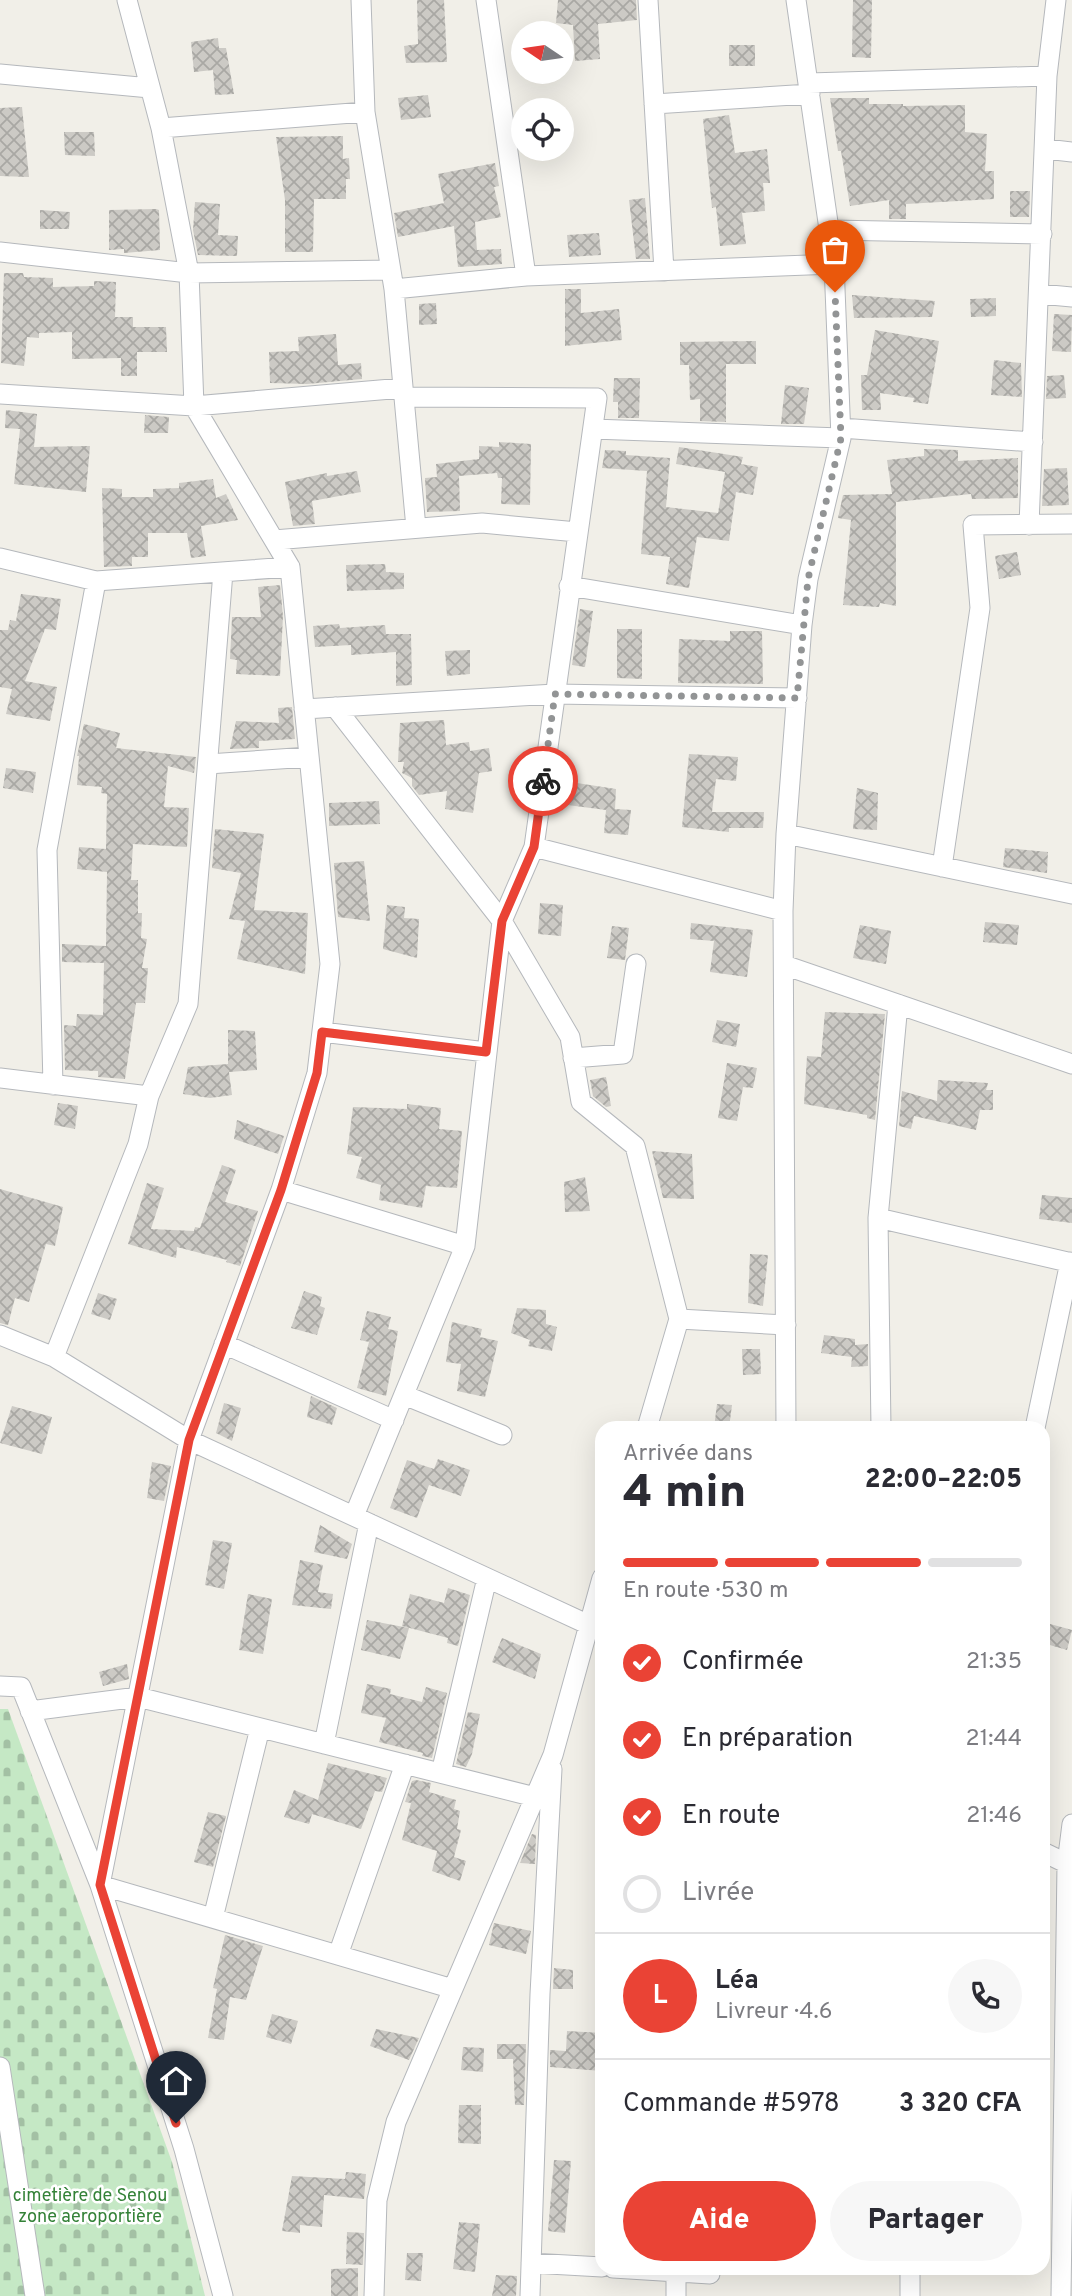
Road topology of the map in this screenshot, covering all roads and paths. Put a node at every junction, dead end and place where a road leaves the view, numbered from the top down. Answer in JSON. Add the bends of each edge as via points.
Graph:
{"nodes":[{"id":1,"x":127,"y":0,"type":"edge"},
{"id":2,"x":361,"y":0,"type":"edge"},
{"id":3,"x":486,"y":0,"type":"edge"},
{"id":4,"x":648,"y":0,"type":"edge"},
{"id":5,"x":796,"y":0,"type":"edge"},
{"id":6,"x":1056,"y":0,"type":"edge"},
{"id":7,"x":0,"y":74,"type":"edge"},
{"id":8,"x":1047,"y":76,"type":"junction"},
{"id":9,"x":150,"y":88,"type":"junction"},
{"id":10,"x":809,"y":89,"type":"junction"},
{"id":11,"x":654,"y":104,"type":"junction"},
{"id":12,"x":365,"y":112,"type":"junction"},
{"id":13,"x":161,"y":128,"type":"junction"},
{"id":14,"x":1046,"y":149,"type":"junction"},
{"id":15,"x":1072,"y":152,"type":"edge"},
{"id":16,"x":830,"y":230,"type":"junction"},
{"id":17,"x":1042,"y":234,"type":"junction"},
{"id":18,"x":0,"y":252,"type":"edge"},
{"id":19,"x":834,"y":264,"type":"junction"},
{"id":20,"x":664,"y":271,"type":"junction"},
{"id":21,"x":189,"y":273,"type":"junction"},
{"id":22,"x":526,"y":276,"type":"junction"},
{"id":23,"x":393,"y":279,"type":"junction"},
{"id":24,"x":1040,"y":294,"type":"junction"},
{"id":25,"x":1072,"y":298,"type":"edge"},
{"id":26,"x":403,"y":393,"type":"junction"},
{"id":27,"x":0,"y":394,"type":"edge"},
{"id":28,"x":194,"y":405,"type":"junction"},
{"id":29,"x":593,"y":429,"type":"junction"},
{"id":30,"x":841,"y":433,"type":"junction"},
{"id":31,"x":1033,"y":442,"type":"junction"},
{"id":32,"x":1072,"y":524,"type":"edge"},
{"id":33,"x":1029,"y":525,"type":"junction"},
{"id":34,"x":416,"y":528,"type":"junction"},
{"id":35,"x":577,"y":532,"type":"junction"},
{"id":36,"x":274,"y":540,"type":"junction"},
{"id":37,"x":0,"y":558,"type":"edge"},
{"id":38,"x":290,"y":567,"type":"junction"},
{"id":39,"x":223,"y":572,"type":"junction"},
{"id":40,"x":96,"y":581,"type":"junction"},
{"id":41,"x":569,"y":586,"type":"junction"},
{"id":42,"x":802,"y":625,"type":"junction"},
{"id":43,"x":555,"y":694,"type":"junction"},
{"id":44,"x":797,"y":698,"type":"junction"},
{"id":45,"x":335,"y":707,"type":"junction"},
{"id":46,"x":304,"y":709,"type":"junction"},
{"id":47,"x":309,"y":757,"type":"junction"},
{"id":48,"x":208,"y":764,"type":"junction"},
{"id":49,"x":786,"y":834,"type":"junction"},
{"id":50,"x":534,"y":847,"type":"junction"},
{"id":51,"x":942,"y":867,"type":"junction"},
{"id":52,"x":1072,"y":894,"type":"edge"},
{"id":53,"x":783,"y":911,"type":"junction"},
{"id":54,"x":502,"y":921,"type":"junction"},
{"id":55,"x":636,"y":964,"type":"dead end"},
{"id":56,"x":784,"y":965,"type":"junction"},
{"id":57,"x":898,"y":1004,"type":"junction"},
{"id":58,"x":322,"y":1032,"type":"junction"},
{"id":59,"x":486,"y":1052,"type":"junction"},
{"id":60,"x":573,"y":1058,"type":"junction"},
{"id":61,"x":1072,"y":1064,"type":"edge"},
{"id":62,"x":0,"y":1079,"type":"edge"},
{"id":63,"x":52,"y":1084,"type":"junction"},
{"id":64,"x":149,"y":1096,"type":"junction"},
{"id":65,"x":281,"y":1190,"type":"junction"},
{"id":66,"x":878,"y":1218,"type":"junction"},
{"id":67,"x":465,"y":1246,"type":"junction"},
{"id":68,"x":1071,"y":1263,"type":"edge"},
{"id":69,"x":679,"y":1320,"type":"junction"},
{"id":70,"x":786,"y":1325,"type":"junction"},
{"id":71,"x":0,"y":1335,"type":"edge"},
{"id":72,"x":224,"y":1345,"type":"junction"},
{"id":73,"x":54,"y":1357,"type":"junction"},
{"id":74,"x":404,"y":1395,"type":"junction"},
{"id":75,"x":394,"y":1420,"type":"junction"},
{"id":76,"x":649,"y":1421,"type":"edge"},
{"id":77,"x":786,"y":1421,"type":"edge"},
{"id":78,"x":881,"y":1421,"type":"edge"},
{"id":79,"x":1037,"y":1421,"type":"edge"},
{"id":80,"x":502,"y":1435,"type":"dead end"},
{"id":81,"x":189,"y":1440,"type":"junction"},
{"id":82,"x":362,"y":1520,"type":"junction"},
{"id":83,"x":487,"y":1578,"type":"junction"},
{"id":84,"x":595,"y":1628,"type":"edge"},
{"id":85,"x":0,"y":1686,"type":"edge"},
{"id":86,"x":138,"y":1697,"type":"junction"},
{"id":87,"x":30,"y":1712,"type":"junction"},
{"id":88,"x":260,"y":1728,"type":"junction"},
{"id":89,"x":324,"y":1744,"type":"junction"},
{"id":90,"x":553,"y":1755,"type":"junction"},
{"id":91,"x":405,"y":1764,"type":"junction"},
{"id":92,"x":441,"y":1773,"type":"junction"},
{"id":93,"x":535,"y":1797,"type":"junction"},
{"id":94,"x":1072,"y":1824,"type":"edge"},
{"id":95,"x":1050,"y":1855,"type":"edge"},
{"id":96,"x":1070,"y":1865,"type":"edge"},
{"id":97,"x":100,"y":1885,"type":"junction"},
{"id":98,"x":213,"y":1918,"type":"junction"},
{"id":99,"x":338,"y":1955,"type":"junction"},
{"id":100,"x":453,"y":1989,"type":"junction"},
{"id":101,"x":0,"y":2067,"type":"edge"},
{"id":102,"x":531,"y":2263,"type":"junction"},
{"id":103,"x":595,"y":2267,"type":"edge"},
{"id":104,"x":676,"y":2275,"type":"edge"},
{"id":105,"x":910,"y":2275,"type":"edge"},
{"id":106,"x":35,"y":2296,"type":"edge"},
{"id":107,"x":223,"y":2296,"type":"edge"},
{"id":108,"x":374,"y":2296,"type":"edge"},
{"id":109,"x":530,"y":2296,"type":"edge"},
{"id":110,"x":676,"y":2296,"type":"edge"},
{"id":111,"x":911,"y":2296,"type":"edge"},
{"id":112,"x":1061,"y":2296,"type":"edge"}],
"edges":[{"from":1,"to":9,"type":"street"},
{"from":2,"to":12,"type":"street"},
{"from":3,"to":22,"type":"street"},
{"from":4,"to":11,"type":"street"},
{"from":5,"to":10,"type":"street"},
{"from":6,"to":8,"type":"street"},
{"from":7,"to":9,"type":"street"},
{"from":8,"to":10,"type":"street"},
{"from":8,"to":14,"type":"street"},
{"from":9,"to":13,"type":"street"},
{"from":10,"to":11,"type":"street"},
{"from":10,"to":16,"type":"street"},
{"from":11,"to":20,"type":"street"},
{"from":12,"to":13,"type":"street"},
{"from":12,"to":23,"type":"street"},
{"from":13,"to":21,"type":"street"},
{"from":14,"to":15,"type":"street"},
{"from":14,"to":17,"type":"street"},
{"from":16,"to":17,"type":"street"},
{"from":16,"to":19,"type":"street"},
{"from":17,"to":24,"type":"street"},
{"from":18,"to":21,"type":"street"},
{"from":19,"to":20,"type":"street"},
{"from":19,"to":30,"type":"street"},
{"from":20,"to":22,"type":"street"},
{"from":21,"to":23,"type":"street"},
{"from":21,"to":28,"type":"street"},
{"from":22,"to":23,"type":"street"},
{"from":23,"to":26,"type":"street"},
{"from":24,"to":25,"type":"street"},
{"from":24,"to":31,"type":"street"},
{"from":26,"to":28,"type":"street"},
{"from":26,"to":29,"type":"street","via":[[597,398]]},
{"from":26,"to":34,"type":"street"},
{"from":27,"to":28,"type":"street"},
{"from":28,"to":36,"type":"street"},
{"from":29,"to":30,"type":"street"},
{"from":29,"to":35,"type":"street"},
{"from":30,"to":31,"type":"street"},
{"from":30,"to":42,"type":"street"},
{"from":31,"to":33,"type":"street"},
{"from":32,"to":33,"type":"street"},
{"from":33,"to":51,"type":"street","via":[[973,525],[980,608]]},
{"from":34,"to":35,"type":"street","via":[[482,523]]},
{"from":34,"to":36,"type":"street"},
{"from":35,"to":41,"type":"street"},
{"from":36,"to":38,"type":"street"},
{"from":37,"to":40,"type":"street"},
{"from":38,"to":39,"type":"street"},
{"from":38,"to":46,"type":"street"},
{"from":39,"to":40,"type":"street"},
{"from":39,"to":48,"type":"street"},
{"from":40,"to":63,"type":"street","via":[[47,850]]},
{"from":41,"to":42,"type":"street"},
{"from":41,"to":43,"type":"street"},
{"from":42,"to":44,"type":"street"},
{"from":43,"to":44,"type":"street"},
{"from":43,"to":45,"type":"street"},
{"from":43,"to":50,"type":"street"},
{"from":44,"to":49,"type":"street"},
{"from":45,"to":46,"type":"street"},
{"from":45,"to":54,"type":"street"},
{"from":46,"to":47,"type":"street"},
{"from":47,"to":48,"type":"street"},
{"from":47,"to":58,"type":"street","via":[[330,964]]},
{"from":48,"to":64,"type":"street","via":[[188,1004]]},
{"from":49,"to":51,"type":"street"},
{"from":49,"to":53,"type":"street"},
{"from":50,"to":53,"type":"street"},
{"from":50,"to":54,"type":"street"},
{"from":51,"to":52,"type":"street"},
{"from":53,"to":56,"type":"street"},
{"from":54,"to":59,"type":"street"},
{"from":54,"to":60,"type":"street","via":[[570,1037]]},
{"from":55,"to":60,"type":"street","via":[[623,1054]]},
{"from":56,"to":57,"type":"street"},
{"from":56,"to":70,"type":"street"},
{"from":57,"to":61,"type":"street"},
{"from":57,"to":66,"type":"street"},
{"from":58,"to":59,"type":"street"},
{"from":58,"to":65,"type":"street","via":[[317,1073]]},
{"from":59,"to":67,"type":"street"},
{"from":60,"to":69,"type":"street","via":[[581,1102],[635,1146]]},
{"from":62,"to":63,"type":"street"},
{"from":63,"to":64,"type":"street"},
{"from":64,"to":73,"type":"street","via":[[138,1144]]},
{"from":65,"to":67,"type":"street"},
{"from":65,"to":72,"type":"street"},
{"from":66,"to":68,"type":"street"},
{"from":66,"to":78,"type":"street"},
{"from":67,"to":74,"type":"street"},
{"from":68,"to":79,"type":"street"},
{"from":69,"to":70,"type":"street"},
{"from":69,"to":76,"type":"street"},
{"from":70,"to":77,"type":"street"},
{"from":71,"to":73,"type":"street"},
{"from":72,"to":75,"type":"street"},
{"from":72,"to":81,"type":"street"},
{"from":73,"to":81,"type":"street"},
{"from":74,"to":75,"type":"street"},
{"from":74,"to":80,"type":"street"},
{"from":75,"to":82,"type":"street"},
{"from":81,"to":82,"type":"street"},
{"from":81,"to":86,"type":"street"},
{"from":82,"to":83,"type":"street"},
{"from":82,"to":89,"type":"street"},
{"from":83,"to":84,"type":"street"},
{"from":83,"to":92,"type":"street"},
{"from":84,"to":90,"type":"street"},
{"from":85,"to":87,"type":"street","via":[[21,1687]]},
{"from":86,"to":87,"type":"street"},
{"from":86,"to":88,"type":"street"},
{"from":86,"to":97,"type":"street"},
{"from":87,"to":97,"type":"street"},
{"from":88,"to":89,"type":"street"},
{"from":88,"to":98,"type":"street"},
{"from":89,"to":91,"type":"street"},
{"from":90,"to":93,"type":"street"},
{"from":90,"to":102,"type":"street"},
{"from":91,"to":92,"type":"street"},
{"from":91,"to":99,"type":"street"},
{"from":92,"to":93,"type":"street"},
{"from":93,"to":100,"type":"street"},
{"from":94,"to":96,"type":"street"},
{"from":95,"to":96,"type":"street"},
{"from":96,"to":112,"type":"street"},
{"from":97,"to":98,"type":"street"},
{"from":97,"to":107,"type":"street","via":[[184,2149]]},
{"from":98,"to":99,"type":"street"},
{"from":99,"to":100,"type":"street"},
{"from":100,"to":108,"type":"street","via":[[396,2122],[377,2200]]},
{"from":101,"to":106,"type":"street"},
{"from":102,"to":103,"type":"street"},
{"from":102,"to":109,"type":"street"},
{"from":104,"to":110,"type":"street"},
{"from":105,"to":111,"type":"street"}]}
